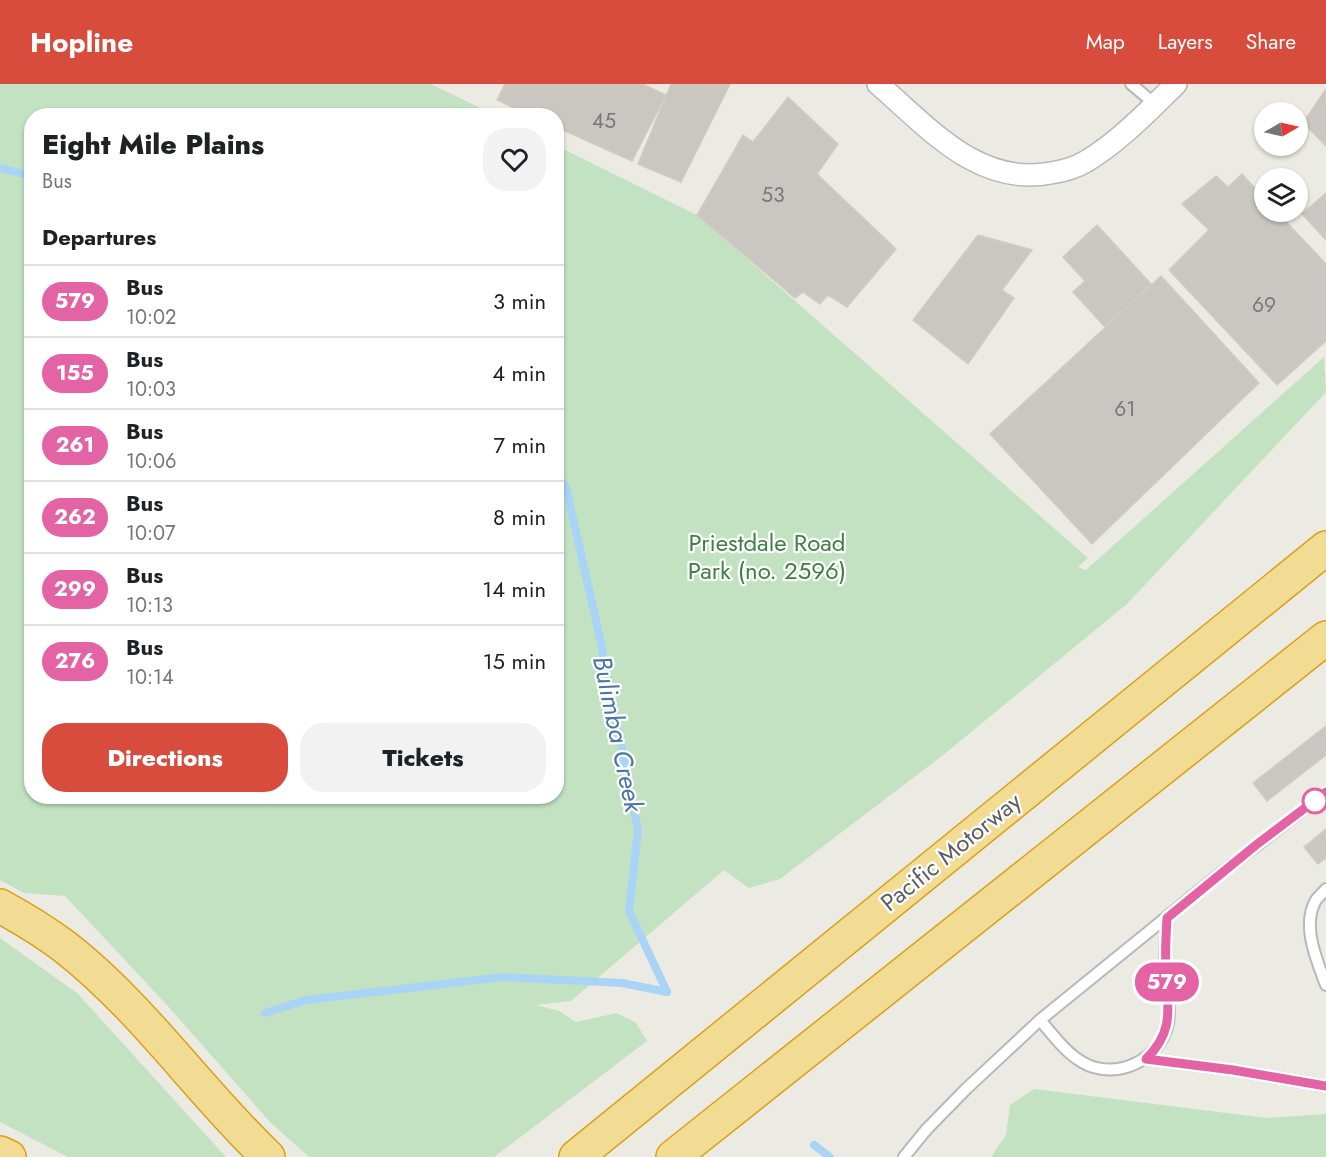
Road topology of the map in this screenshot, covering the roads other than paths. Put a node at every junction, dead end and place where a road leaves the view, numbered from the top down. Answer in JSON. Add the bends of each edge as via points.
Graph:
{"nodes":[{"id":1,"x":878,"y":84,"type":"edge"},
{"id":2,"x":1131,"y":84,"type":"edge"},
{"id":3,"x":1176,"y":84,"type":"edge"},
{"id":4,"x":1155,"y":104,"type":"junction"},
{"id":5,"x":1326,"y":548,"type":"edge"},
{"id":6,"x":1326,"y":638,"type":"edge"},
{"id":7,"x":1326,"y":792,"type":"edge"},
{"id":8,"x":1326,"y":889,"type":"edge"},
{"id":9,"x":0,"y":906,"type":"edge"},
{"id":10,"x":1167,"y":918,"type":"junction"},
{"id":11,"x":1326,"y":985,"type":"edge"},
{"id":12,"x":1040,"y":1020,"type":"junction"},
{"id":13,"x":1146,"y":1059,"type":"junction"},
{"id":14,"x":1326,"y":1086,"type":"edge"},
{"id":15,"x":0,"y":1153,"type":"edge"},
{"id":16,"x":9,"y":1157,"type":"edge"},
{"id":17,"x":268,"y":1157,"type":"edge"},
{"id":18,"x":576,"y":1157,"type":"edge"},
{"id":19,"x":673,"y":1157,"type":"edge"},
{"id":20,"x":904,"y":1157,"type":"edge"}],
"edges":[{"from":1,"to":4,"type":"street","via":[[946,144],[987,168],[1023,177],[1065,171],[1084,163]]},
{"from":2,"to":4,"type":"lane"},
{"from":3,"to":4,"type":"street"},
{"from":5,"to":18,"type":"highway","name":"Pacific Motorway"},
{"from":6,"to":19,"type":"highway"},
{"from":7,"to":10,"type":"lane"},
{"from":8,"to":11,"type":"lane","via":[[1316,900],[1311,915],[1312,942]]},
{"from":9,"to":17,"type":"highway","via":[[65,947],[108,985]]},
{"from":10,"to":12,"type":"lane"},
{"from":10,"to":13,"type":"lane","via":[[1167,1025],[1159,1044]]},
{"from":12,"to":13,"type":"lane","via":[[1084,1064],[1115,1069]]},
{"from":12,"to":20,"type":"lane","via":[[966,1089]]},
{"from":13,"to":14,"type":"lane"},
{"from":15,"to":16,"type":"highway"}]}
